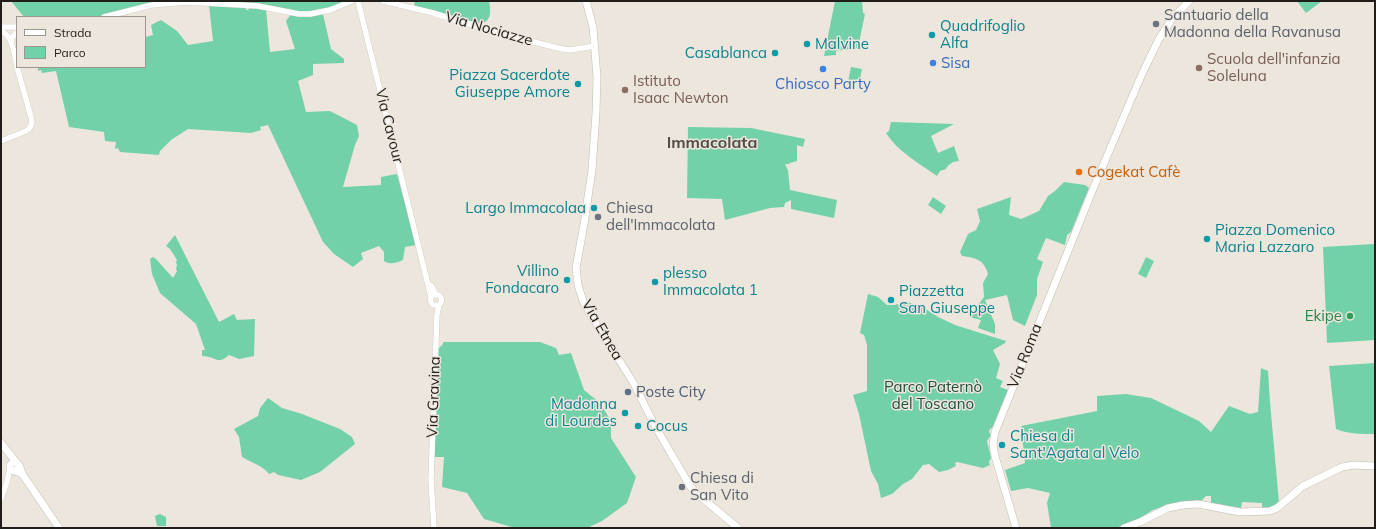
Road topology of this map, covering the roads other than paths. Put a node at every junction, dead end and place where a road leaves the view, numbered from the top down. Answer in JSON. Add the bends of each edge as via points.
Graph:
{"nodes":[{"id":1,"x":352,"y":1,"type":"edge"},
{"id":2,"x":359,"y":1,"type":"edge"},
{"id":3,"x":383,"y":1,"type":"edge"},
{"id":4,"x":586,"y":1,"type":"edge"},
{"id":5,"x":1189,"y":1,"type":"edge"},
{"id":6,"x":108,"y":16,"type":"edge"},
{"id":7,"x":16,"y":27,"type":"edge"},
{"id":8,"x":1,"y":28,"type":"edge"},
{"id":9,"x":1,"y":31,"type":"edge"},
{"id":10,"x":16,"y":34,"type":"edge"},
{"id":11,"x":11,"y":42,"type":"junction"},
{"id":12,"x":595,"y":46,"type":"junction"},
{"id":13,"x":16,"y":62,"type":"edge"},
{"id":14,"x":18,"y":68,"type":"edge"},
{"id":15,"x":1,"y":141,"type":"edge"},
{"id":16,"x":434,"y":296,"type":"junction"},
{"id":17,"x":436,"y":305,"type":"junction"},
{"id":18,"x":1,"y":443,"type":"edge"},
{"id":19,"x":1,"y":447,"type":"edge"},
{"id":20,"x":1375,"y":466,"type":"edge"},
{"id":21,"x":14,"y":467,"type":"junction"},
{"id":22,"x":1,"y":499,"type":"edge"},
{"id":23,"x":59,"y":528,"type":"edge"},
{"id":24,"x":434,"y":528,"type":"edge"},
{"id":25,"x":738,"y":528,"type":"edge"},
{"id":26,"x":1016,"y":528,"type":"edge"},
{"id":27,"x":1124,"y":528,"type":"edge"}],
"edges":[{"from":1,"to":6,"type":"street","via":[[324,12],[310,14],[258,6],[187,2],[152,5]]},
{"from":2,"to":16,"type":"street","name":"Via Cavour"},
{"from":3,"to":12,"type":"street","name":"Via Nociazze","via":[[570,50]]},
{"from":4,"to":12,"type":"main road","name":"Via Etnea"},
{"from":5,"to":26,"type":"main road","name":"Via Roma","via":[[1172,19],[1159,39],[1142,74],[995,432],[995,456]]},
{"from":7,"to":8,"type":"street"},
{"from":9,"to":11,"type":"street"},
{"from":10,"to":11,"type":"street"},
{"from":11,"to":13,"type":"street"},
{"from":12,"to":25,"type":"main road","name":"Via Etnea","via":[[597,77],[592,170],[576,268],[578,285],[583,301],[633,382],[690,486]]},
{"from":14,"to":15,"type":"street","via":[[32,121],[29,130]]},
{"from":16,"to":17,"type":"street","via":[[430,302]]},
{"from":16,"to":17,"type":"street","via":[[441,298],[441,302]]},
{"from":17,"to":24,"type":"street","name":"Via Gravina","via":[[432,480]]},
{"from":18,"to":21,"type":"main road"},
{"from":19,"to":21,"type":"main road"},
{"from":20,"to":27,"type":"main road","via":[[1354,464],[1342,467],[1303,486],[1270,511],[1240,512],[1198,504],[1183,505],[1168,508]]},
{"from":21,"to":22,"type":"street"},
{"from":21,"to":23,"type":"main road","via":[[23,474]]}]}
